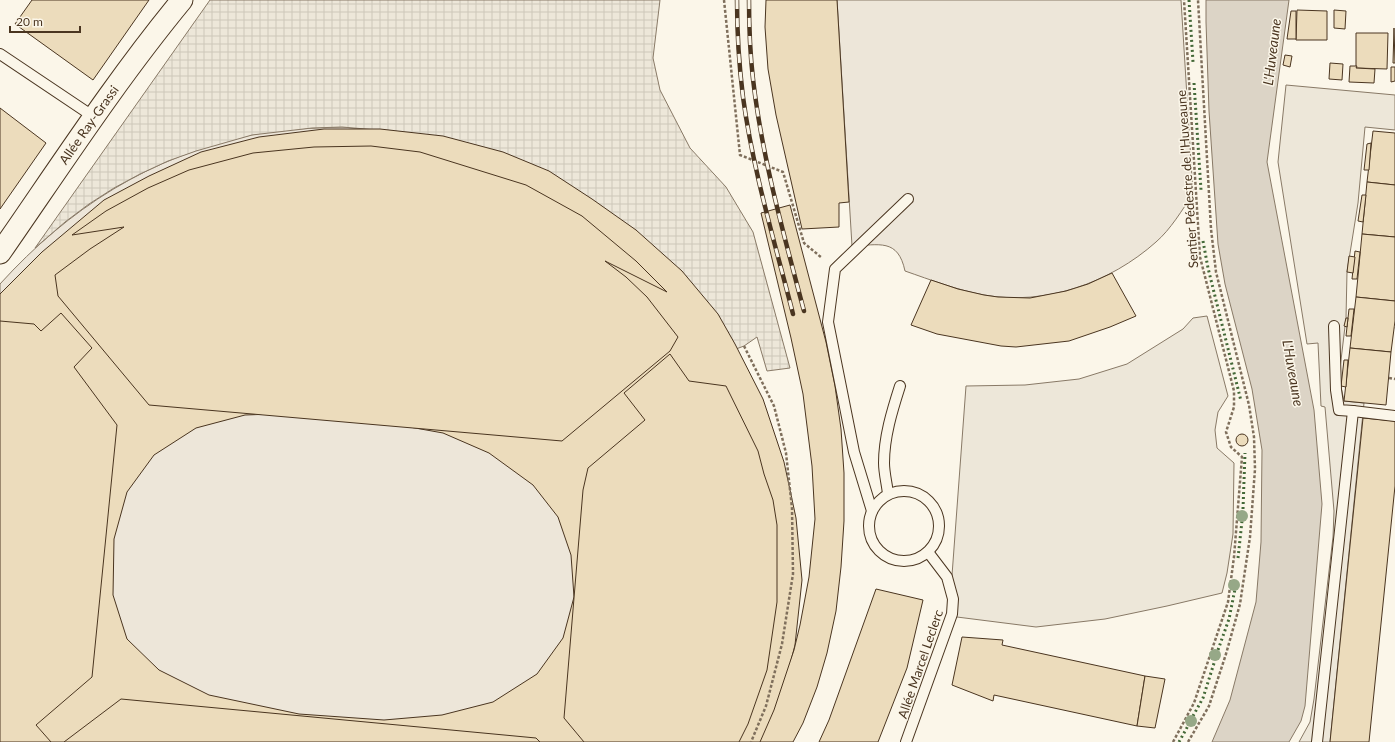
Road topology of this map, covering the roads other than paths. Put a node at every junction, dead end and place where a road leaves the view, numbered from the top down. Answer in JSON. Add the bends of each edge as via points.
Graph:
{"nodes":[{"id":1,"x":182,"y":0,"type":"edge"},
{"id":2,"x":0,"y":54,"type":"edge"},
{"id":3,"x":94,"y":118,"type":"junction"},
{"id":4,"x":908,"y":199,"type":"dead end"},
{"id":5,"x":0,"y":254,"type":"edge"},
{"id":6,"x":1334,"y":326,"type":"dead end"},
{"id":7,"x":900,"y":386,"type":"dead end"},
{"id":8,"x":1353,"y":411,"type":"junction"},
{"id":9,"x":1395,"y":416,"type":"edge"},
{"id":10,"x":888,"y":494,"type":"junction"},
{"id":11,"x":872,"y":511,"type":"junction"},
{"id":12,"x":928,"y":552,"type":"junction"},
{"id":13,"x":906,"y":742,"type":"edge"},
{"id":14,"x":1317,"y":742,"type":"edge"}],
"edges":[{"from":1,"to":3,"type":"street","name":"Allée Ray-Grassi"},
{"from":2,"to":3,"type":"lane"},
{"from":3,"to":5,"type":"street","name":"Allée Ray-Grassi"},
{"from":4,"to":11,"type":"lane","via":[[835,269],[828,322],[854,452]]},
{"from":6,"to":8,"type":"lane","via":[[1338,410]]},
{"from":7,"to":10,"type":"lane","via":[[885,440],[884,465]]},
{"from":8,"to":9,"type":"lane"},
{"from":8,"to":14,"type":"lane"},
{"from":10,"to":11,"type":"lane"},
{"from":10,"to":12,"type":"lane","via":[[899,491],[911,492],[922,496],[934,507],[939,524],[938,536]]},
{"from":11,"to":12,"type":"lane","via":[[869,522],[870,534],[881,553],[903,562],[914,560]]},
{"from":12,"to":13,"type":"lane","name":"Allée Marcel Leclerc","via":[[947,576],[953,599],[952,614]]}]}
